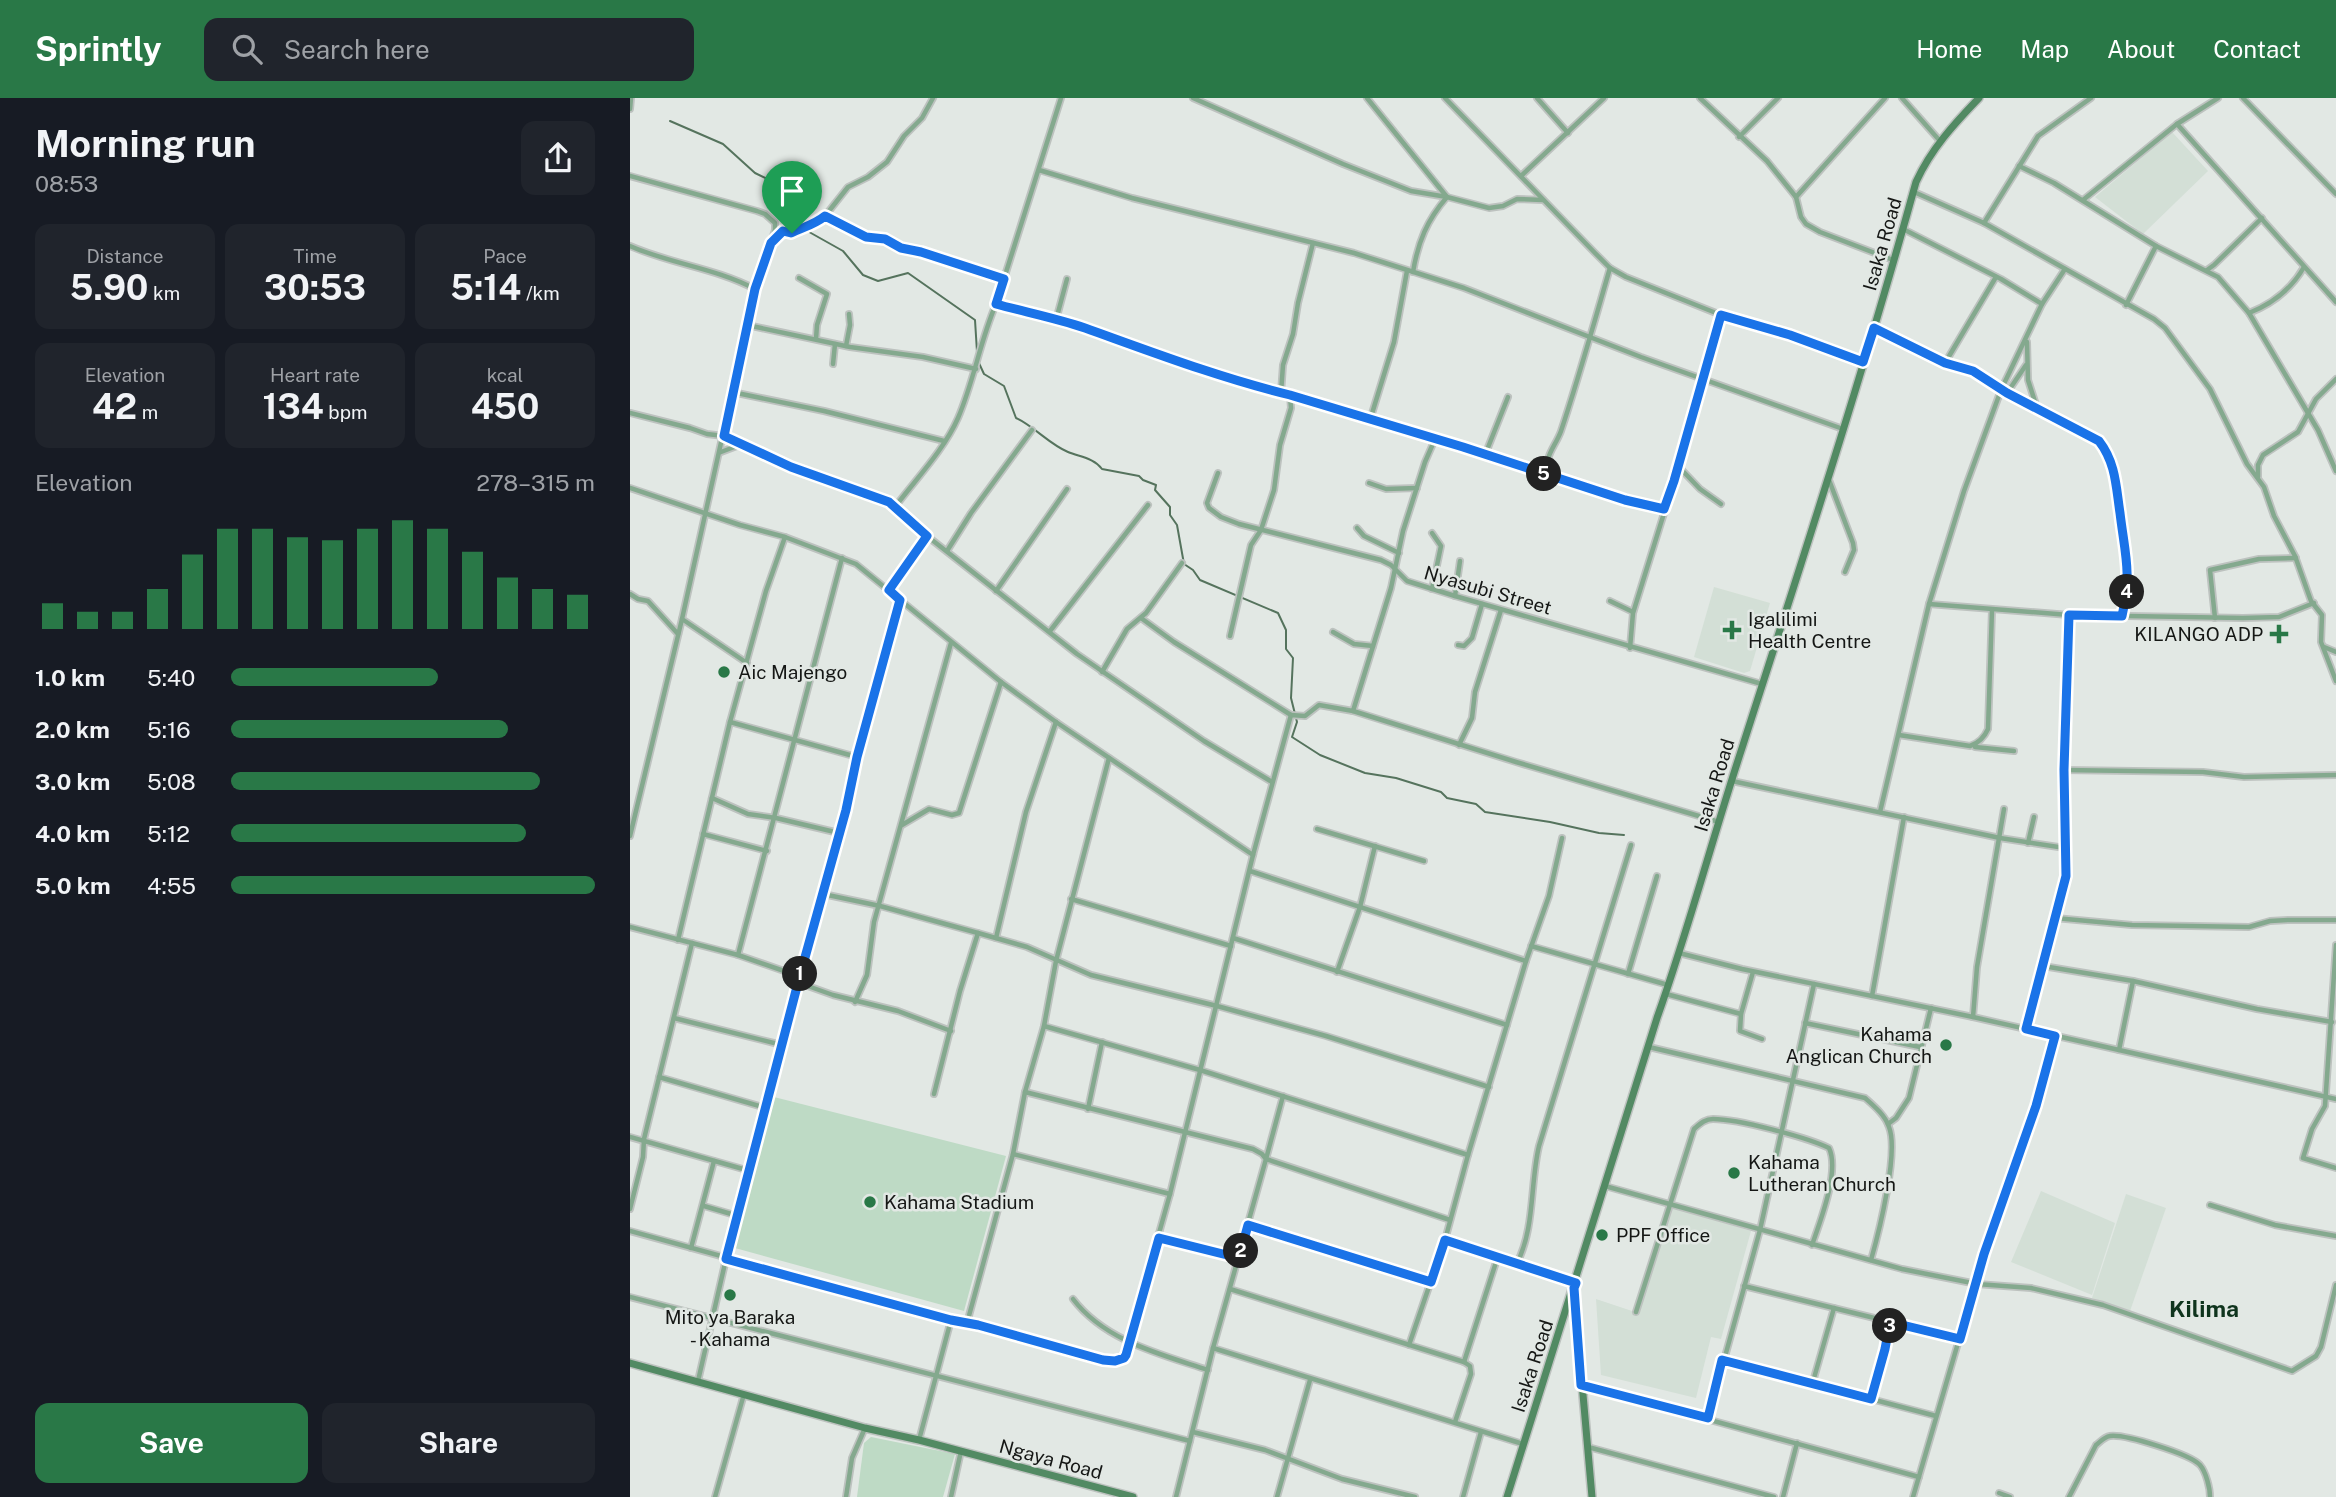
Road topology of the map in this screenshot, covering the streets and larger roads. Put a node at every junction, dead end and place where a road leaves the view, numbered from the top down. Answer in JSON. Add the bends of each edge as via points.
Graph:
{"nodes":[{"id":1,"x":631,"y":98,"type":"edge"},
{"id":2,"x":933,"y":98,"type":"edge"},
{"id":3,"x":1061,"y":98,"type":"edge"},
{"id":4,"x":1193,"y":98,"type":"edge"},
{"id":5,"x":1367,"y":98,"type":"edge"},
{"id":6,"x":1445,"y":98,"type":"edge"},
{"id":7,"x":1537,"y":98,"type":"edge"},
{"id":8,"x":1604,"y":98,"type":"edge"},
{"id":9,"x":1700,"y":98,"type":"edge"},
{"id":10,"x":1778,"y":98,"type":"edge"},
{"id":11,"x":1885,"y":98,"type":"edge"},
{"id":12,"x":1902,"y":98,"type":"edge"},
{"id":13,"x":1979,"y":98,"type":"edge"},
{"id":14,"x":2091,"y":98,"type":"edge"},
{"id":15,"x":2218,"y":98,"type":"edge"},
{"id":16,"x":2243,"y":98,"type":"edge"},
{"id":17,"x":630,"y":109,"type":"edge"},
{"id":18,"x":2177,"y":124,"type":"junction"},
{"id":19,"x":1568,"y":133,"type":"junction"},
{"id":20,"x":1739,"y":137,"type":"junction"},
{"id":21,"x":1940,"y":141,"type":"junction"},
{"id":22,"x":2019,"y":166,"type":"junction"},
{"id":23,"x":1039,"y":170,"type":"junction"},
{"id":24,"x":630,"y":176,"type":"edge"},
{"id":25,"x":1521,"y":176,"type":"junction"},
{"id":26,"x":1913,"y":192,"type":"junction"},
{"id":27,"x":2336,"y":194,"type":"edge"},
{"id":28,"x":1447,"y":197,"type":"junction"},
{"id":29,"x":1796,"y":197,"type":"junction"},
{"id":30,"x":1544,"y":200,"type":"junction"},
{"id":31,"x":2083,"y":200,"type":"junction"},
{"id":32,"x":825,"y":216,"type":"junction"},
{"id":33,"x":2262,"y":218,"type":"junction"},
{"id":34,"x":1984,"y":223,"type":"junction"},
{"id":35,"x":1903,"y":229,"type":"junction"},
{"id":36,"x":771,"y":243,"type":"junction"},
{"id":37,"x":1313,"y":243,"type":"junction"},
{"id":38,"x":630,"y":246,"type":"edge"},
{"id":39,"x":2156,"y":246,"type":"junction"},
{"id":40,"x":1894,"y":260,"type":"junction"},
{"id":41,"x":2305,"y":267,"type":"junction"},
{"id":42,"x":1610,"y":268,"type":"junction"},
{"id":43,"x":2065,"y":269,"type":"junction"},
{"id":44,"x":2206,"y":270,"type":"junction"},
{"id":45,"x":1410,"y":272,"type":"junction"},
{"id":46,"x":1996,"y":277,"type":"junction"},
{"id":47,"x":799,"y":278,"type":"dead end"},
{"id":48,"x":1004,"y":279,"type":"junction"},
{"id":49,"x":1067,"y":279,"type":"dead end"},
{"id":50,"x":755,"y":289,"type":"junction"},
{"id":51,"x":2336,"y":302,"type":"edge"},
{"id":52,"x":996,"y":304,"type":"junction"},
{"id":53,"x":2042,"y":304,"type":"junction"},
{"id":54,"x":2126,"y":305,"type":"junction"},
{"id":55,"x":2249,"y":313,"type":"junction"},
{"id":56,"x":849,"y":314,"type":"dead end"},
{"id":57,"x":1721,"y":315,"type":"junction"},
{"id":58,"x":1056,"y":320,"type":"junction"},
{"id":59,"x":747,"y":324,"type":"junction"},
{"id":60,"x":1874,"y":328,"type":"junction"},
{"id":61,"x":1590,"y":337,"type":"junction"},
{"id":62,"x":2028,"y":337,"type":"junction"},
{"id":63,"x":816,"y":339,"type":"junction"},
{"id":64,"x":835,"y":344,"type":"junction"},
{"id":65,"x":846,"y":346,"type":"junction"},
{"id":66,"x":1863,"y":362,"type":"junction"},
{"id":67,"x":1945,"y":363,"type":"junction"},
{"id":68,"x":833,"y":364,"type":"dead end"},
{"id":69,"x":2027,"y":364,"type":"junction"},
{"id":70,"x":976,"y":369,"type":"junction"},
{"id":71,"x":2336,"y":379,"type":"edge"},
{"id":72,"x":1703,"y":380,"type":"junction"},
{"id":73,"x":2004,"y":391,"type":"junction"},
{"id":74,"x":732,"y":392,"type":"junction"},
{"id":75,"x":1281,"y":393,"type":"junction"},
{"id":76,"x":1290,"y":395,"type":"junction"},
{"id":77,"x":1508,"y":397,"type":"dead end"},
{"id":78,"x":2038,"y":409,"type":"junction"},
{"id":79,"x":630,"y":413,"type":"edge"},
{"id":80,"x":2308,"y":413,"type":"junction"},
{"id":81,"x":1370,"y":420,"type":"junction"},
{"id":82,"x":1032,"y":430,"type":"dead end"},
{"id":83,"x":1844,"y":430,"type":"junction"},
{"id":84,"x":724,"y":436,"type":"junction"},
{"id":85,"x":1435,"y":439,"type":"junction"},
{"id":86,"x":944,"y":441,"type":"junction"},
{"id":87,"x":743,"y":444,"type":"junction"},
{"id":88,"x":720,"y":452,"type":"junction"},
{"id":89,"x":1485,"y":455,"type":"junction"},
{"id":90,"x":1678,"y":466,"type":"junction"},
{"id":91,"x":2336,"y":471,"type":"edge"},
{"id":92,"x":1218,"y":473,"type":"dead end"},
{"id":93,"x":1551,"y":476,"type":"junction"},
{"id":94,"x":2258,"y":477,"type":"junction"},
{"id":95,"x":1828,"y":479,"type":"junction"},
{"id":96,"x":1369,"y":483,"type":"dead end"},
{"id":97,"x":630,"y":488,"type":"edge"},
{"id":98,"x":1417,"y":488,"type":"junction"},
{"id":99,"x":1067,"y":489,"type":"dead end"},
{"id":100,"x":1721,"y":504,"type":"dead end"},
{"id":101,"x":1148,"y":505,"type":"dead end"},
{"id":102,"x":895,"y":508,"type":"junction"},
{"id":103,"x":1664,"y":509,"type":"junction"},
{"id":104,"x":706,"y":514,"type":"junction"},
{"id":105,"x":1357,"y":527,"type":"dead end"},
{"id":106,"x":1261,"y":530,"type":"junction"},
{"id":107,"x":1432,"y":533,"type":"dead end"},
{"id":108,"x":927,"y":536,"type":"junction"},
{"id":109,"x":785,"y":537,"type":"junction"},
{"id":110,"x":947,"y":551,"type":"junction"},
{"id":111,"x":1399,"y":552,"type":"junction"},
{"id":112,"x":842,"y":558,"type":"junction"},
{"id":113,"x":2296,"y":558,"type":"junction"},
{"id":114,"x":1460,"y":561,"type":"dead end"},
{"id":115,"x":1182,"y":563,"type":"dead end"},
{"id":116,"x":1395,"y":570,"type":"junction"},
{"id":117,"x":1845,"y":572,"type":"dead end"},
{"id":118,"x":1432,"y":589,"type":"junction"},
{"id":119,"x":889,"y":590,"type":"junction"},
{"id":120,"x":996,"y":591,"type":"junction"},
{"id":121,"x":630,"y":594,"type":"edge"},
{"id":122,"x":1455,"y":596,"type":"junction"},
{"id":123,"x":900,"y":600,"type":"junction"},
{"id":124,"x":1610,"y":601,"type":"dead end"},
{"id":125,"x":2314,"y":603,"type":"junction"},
{"id":126,"x":1482,"y":604,"type":"junction"},
{"id":127,"x":1929,"y":604,"type":"junction"},
{"id":128,"x":1501,"y":610,"type":"junction"},
{"id":129,"x":1992,"y":610,"type":"junction"},
{"id":130,"x":1633,"y":612,"type":"junction"},
{"id":131,"x":2069,"y":615,"type":"junction"},
{"id":132,"x":2122,"y":616,"type":"junction"},
{"id":133,"x":1140,"y":618,"type":"junction"},
{"id":134,"x":2215,"y":618,"type":"junction"},
{"id":135,"x":682,"y":619,"type":"junction"},
{"id":136,"x":1050,"y":631,"type":"junction"},
{"id":137,"x":1333,"y":632,"type":"dead end"},
{"id":138,"x":678,"y":634,"type":"junction"},
{"id":139,"x":1230,"y":636,"type":"dead end"},
{"id":140,"x":951,"y":643,"type":"junction"},
{"id":141,"x":1458,"y":645,"type":"dead end"},
{"id":142,"x":1373,"y":646,"type":"junction"},
{"id":143,"x":2322,"y":647,"type":"junction"},
{"id":144,"x":1630,"y":648,"type":"junction"},
{"id":145,"x":2336,"y":652,"type":"edge"},
{"id":146,"x":747,"y":663,"type":"junction"},
{"id":147,"x":1102,"y":673,"type":"junction"},
{"id":148,"x":2336,"y":681,"type":"edge"},
{"id":149,"x":1001,"y":682,"type":"junction"},
{"id":150,"x":1762,"y":684,"type":"junction"},
{"id":151,"x":1353,"y":711,"type":"junction"},
{"id":152,"x":1291,"y":715,"type":"junction"},
{"id":153,"x":730,"y":722,"type":"junction"},
{"id":154,"x":1056,"y":722,"type":"junction"},
{"id":155,"x":1899,"y":735,"type":"junction"},
{"id":156,"x":794,"y":741,"type":"junction"},
{"id":157,"x":1460,"y":745,"type":"junction"},
{"id":158,"x":1970,"y":746,"type":"junction"},
{"id":159,"x":2014,"y":751,"type":"dead end"},
{"id":160,"x":857,"y":757,"type":"junction"},
{"id":161,"x":1109,"y":758,"type":"junction"},
{"id":162,"x":2064,"y":770,"type":"junction"},
{"id":163,"x":2336,"y":775,"type":"edge"},
{"id":164,"x":1731,"y":780,"type":"junction"},
{"id":165,"x":1272,"y":782,"type":"junction"},
{"id":166,"x":712,"y":798,"type":"junction"},
{"id":167,"x":2004,"y":809,"type":"dead end"},
{"id":168,"x":1880,"y":812,"type":"junction"},
{"id":169,"x":1904,"y":817,"type":"junction"},
{"id":170,"x":2034,"y":817,"type":"dead end"},
{"id":171,"x":776,"y":818,"type":"junction"},
{"id":172,"x":1720,"y":822,"type":"junction"},
{"id":173,"x":901,"y":826,"type":"junction"},
{"id":174,"x":1317,"y":829,"type":"dead end"},
{"id":175,"x":703,"y":834,"type":"junction"},
{"id":176,"x":839,"y":834,"type":"junction"},
{"id":177,"x":630,"y":836,"type":"edge"},
{"id":178,"x":1562,"y":838,"type":"dead end"},
{"id":179,"x":2000,"y":838,"type":"junction"},
{"id":180,"x":2028,"y":843,"type":"junction"},
{"id":181,"x":1631,"y":845,"type":"dead end"},
{"id":182,"x":1375,"y":846,"type":"junction"},
{"id":183,"x":2065,"y":848,"type":"junction"},
{"id":184,"x":767,"y":851,"type":"junction"},
{"id":185,"x":1253,"y":855,"type":"junction"},
{"id":186,"x":1424,"y":861,"type":"dead end"},
{"id":187,"x":1250,"y":871,"type":"junction"},
{"id":188,"x":1657,"y":876,"type":"dead end"},
{"id":189,"x":823,"y":894,"type":"junction"},
{"id":190,"x":1071,"y":899,"type":"junction"},
{"id":191,"x":880,"y":906,"type":"junction"},
{"id":192,"x":1360,"y":907,"type":"junction"},
{"id":193,"x":2055,"y":918,"type":"junction"},
{"id":194,"x":2336,"y":920,"type":"edge"},
{"id":195,"x":630,"y":928,"type":"edge"},
{"id":196,"x":978,"y":933,"type":"junction"},
{"id":197,"x":996,"y":938,"type":"junction"},
{"id":198,"x":1233,"y":938,"type":"junction"},
{"id":199,"x":678,"y":940,"type":"junction"},
{"id":200,"x":692,"y":943,"type":"junction"},
{"id":201,"x":2336,"y":945,"type":"edge"},
{"id":202,"x":1231,"y":946,"type":"junction"},
{"id":203,"x":1531,"y":946,"type":"junction"},
{"id":204,"x":1679,"y":953,"type":"junction"},
{"id":205,"x":738,"y":955,"type":"junction"},
{"id":206,"x":1056,"y":961,"type":"junction"},
{"id":207,"x":1526,"y":961,"type":"junction"},
{"id":208,"x":1594,"y":964,"type":"junction"},
{"id":209,"x":2043,"y":966,"type":"junction"},
{"id":210,"x":1337,"y":972,"type":"junction"},
{"id":211,"x":1753,"y":972,"type":"junction"},
{"id":212,"x":1628,"y":974,"type":"junction"},
{"id":213,"x":799,"y":979,"type":"junction"},
{"id":214,"x":2133,"y":981,"type":"junction"},
{"id":215,"x":1814,"y":984,"type":"junction"},
{"id":216,"x":1667,"y":989,"type":"junction"},
{"id":217,"x":1872,"y":996,"type":"junction"},
{"id":218,"x":855,"y":1002,"type":"junction"},
{"id":219,"x":1217,"y":1006,"type":"junction"},
{"id":220,"x":1931,"y":1009,"type":"junction"},
{"id":221,"x":1741,"y":1014,"type":"junction"},
{"id":222,"x":1973,"y":1017,"type":"junction"},
{"id":223,"x":674,"y":1018,"type":"junction"},
{"id":224,"x":2332,"y":1022,"type":"junction"},
{"id":225,"x":1805,"y":1023,"type":"junction"},
{"id":226,"x":1507,"y":1025,"type":"junction"},
{"id":227,"x":1044,"y":1026,"type":"junction"},
{"id":228,"x":2026,"y":1029,"type":"junction"},
{"id":229,"x":951,"y":1031,"type":"junction"},
{"id":230,"x":2055,"y":1036,"type":"junction"},
{"id":231,"x":1762,"y":1039,"type":"dead end"},
{"id":232,"x":1102,"y":1042,"type":"junction"},
{"id":233,"x":782,"y":1045,"type":"junction"},
{"id":234,"x":1648,"y":1047,"type":"junction"},
{"id":235,"x":1921,"y":1047,"type":"junction"},
{"id":236,"x":2119,"y":1050,"type":"junction"},
{"id":237,"x":1200,"y":1070,"type":"junction"},
{"id":238,"x":659,"y":1077,"type":"junction"},
{"id":239,"x":1791,"y":1080,"type":"junction"},
{"id":240,"x":1489,"y":1087,"type":"junction"},
{"id":241,"x":1025,"y":1092,"type":"junction"},
{"id":242,"x":934,"y":1094,"type":"dead end"},
{"id":243,"x":1283,"y":1096,"type":"junction"},
{"id":244,"x":2326,"y":1097,"type":"junction"},
{"id":245,"x":2336,"y":1099,"type":"edge"},
{"id":246,"x":766,"y":1108,"type":"junction"},
{"id":247,"x":1088,"y":1109,"type":"junction"},
{"id":248,"x":1888,"y":1124,"type":"junction"},
{"id":249,"x":1186,"y":1132,"type":"junction"},
{"id":250,"x":1781,"y":1133,"type":"junction"},
{"id":251,"x":630,"y":1137,"type":"edge"},
{"id":252,"x":643,"y":1139,"type":"junction"},
{"id":253,"x":1013,"y":1154,"type":"junction"},
{"id":254,"x":1468,"y":1155,"type":"junction"},
{"id":255,"x":1266,"y":1159,"type":"junction"},
{"id":256,"x":714,"y":1161,"type":"junction"},
{"id":257,"x":2336,"y":1168,"type":"edge"},
{"id":258,"x":750,"y":1171,"type":"junction"},
{"id":259,"x":1605,"y":1186,"type":"junction"},
{"id":260,"x":1170,"y":1194,"type":"junction"},
{"id":261,"x":1668,"y":1205,"type":"junction"},
{"id":262,"x":704,"y":1206,"type":"junction"},
{"id":263,"x":2210,"y":1206,"type":"dead end"},
{"id":264,"x":630,"y":1209,"type":"edge"},
{"id":265,"x":738,"y":1216,"type":"junction"},
{"id":266,"x":1450,"y":1220,"type":"junction"},
{"id":267,"x":1248,"y":1225,"type":"junction"},
{"id":268,"x":1760,"y":1230,"type":"junction"},
{"id":269,"x":630,"y":1231,"type":"edge"},
{"id":270,"x":2336,"y":1236,"type":"edge"},
{"id":271,"x":1159,"y":1238,"type":"junction"},
{"id":272,"x":1445,"y":1240,"type":"junction"},
{"id":273,"x":1812,"y":1245,"type":"junction"},
{"id":274,"x":691,"y":1248,"type":"junction"},
{"id":275,"x":1497,"y":1256,"type":"junction"},
{"id":276,"x":1239,"y":1258,"type":"junction"},
{"id":277,"x":726,"y":1259,"type":"junction"},
{"id":278,"x":1871,"y":1260,"type":"junction"},
{"id":279,"x":1517,"y":1263,"type":"junction"},
{"id":280,"x":1431,"y":1282,"type":"junction"},
{"id":281,"x":1977,"y":1283,"type":"junction"},
{"id":282,"x":2336,"y":1285,"type":"edge"},
{"id":283,"x":1575,"y":1286,"type":"junction"},
{"id":284,"x":1744,"y":1286,"type":"junction"},
{"id":285,"x":1230,"y":1289,"type":"junction"},
{"id":286,"x":630,"y":1297,"type":"edge"},
{"id":287,"x":1073,"y":1300,"type":"dead end"},
{"id":288,"x":1834,"y":1308,"type":"junction"},
{"id":289,"x":1636,"y":1312,"type":"dead end"},
{"id":290,"x":714,"y":1318,"type":"junction"},
{"id":291,"x":951,"y":1320,"type":"junction"},
{"id":292,"x":1890,"y":1322,"type":"junction"},
{"id":293,"x":967,"y":1323,"type":"junction"},
{"id":294,"x":1960,"y":1339,"type":"junction"},
{"id":295,"x":1128,"y":1343,"type":"junction"},
{"id":296,"x":1409,"y":1345,"type":"junction"},
{"id":297,"x":1213,"y":1348,"type":"junction"},
{"id":298,"x":1722,"y":1360,"type":"junction"},
{"id":299,"x":1464,"y":1362,"type":"junction"},
{"id":300,"x":630,"y":1363,"type":"edge"},
{"id":301,"x":1208,"y":1370,"type":"junction"},
{"id":302,"x":937,"y":1377,"type":"junction"},
{"id":303,"x":1310,"y":1380,"type":"junction"},
{"id":304,"x":698,"y":1381,"type":"junction"},
{"id":305,"x":1581,"y":1385,"type":"junction"},
{"id":306,"x":1812,"y":1385,"type":"junction"},
{"id":307,"x":744,"y":1394,"type":"junction"},
{"id":308,"x":1871,"y":1399,"type":"junction"},
{"id":309,"x":1936,"y":1416,"type":"junction"},
{"id":310,"x":1708,"y":1418,"type":"junction"},
{"id":311,"x":1455,"y":1422,"type":"junction"},
{"id":312,"x":865,"y":1428,"type":"junction"},
{"id":313,"x":1193,"y":1432,"type":"junction"},
{"id":314,"x":1481,"y":1432,"type":"junction"},
{"id":315,"x":919,"y":1440,"type":"junction"},
{"id":316,"x":1190,"y":1441,"type":"junction"},
{"id":317,"x":1797,"y":1443,"type":"junction"},
{"id":318,"x":1524,"y":1444,"type":"junction"},
{"id":319,"x":1587,"y":1447,"type":"junction"},
{"id":320,"x":961,"y":1451,"type":"junction"},
{"id":321,"x":1287,"y":1460,"type":"junction"},
{"id":322,"x":1919,"y":1476,"type":"junction"},
{"id":323,"x":1999,"y":1493,"type":"dead end"},
{"id":324,"x":1399,"y":1495,"type":"edge"},
{"id":325,"x":715,"y":1497,"type":"edge"},
{"id":326,"x":846,"y":1497,"type":"edge"},
{"id":327,"x":951,"y":1497,"type":"edge"},
{"id":328,"x":1133,"y":1497,"type":"edge"},
{"id":329,"x":1176,"y":1497,"type":"edge"},
{"id":330,"x":1277,"y":1497,"type":"edge"},
{"id":331,"x":1415,"y":1497,"type":"edge"},
{"id":332,"x":1463,"y":1497,"type":"edge"},
{"id":333,"x":1507,"y":1497,"type":"edge"},
{"id":334,"x":1591,"y":1497,"type":"edge"},
{"id":335,"x":1774,"y":1497,"type":"edge"},
{"id":336,"x":1783,"y":1497,"type":"edge"},
{"id":337,"x":1913,"y":1497,"type":"edge"},
{"id":338,"x":2010,"y":1497,"type":"edge"},
{"id":339,"x":2069,"y":1497,"type":"edge"},
{"id":340,"x":2210,"y":1497,"type":"edge"}],
"edges":[{"from":1,"to":17,"type":"street"},
{"from":2,"to":32,"type":"street","via":[[887,162],[848,187]]},
{"from":3,"to":23,"type":"street"},
{"from":4,"to":28,"type":"street","via":[[1410,191]]},
{"from":5,"to":28,"type":"street"},
{"from":6,"to":25,"type":"street"},
{"from":7,"to":19,"type":"street"},
{"from":8,"to":19,"type":"street"},
{"from":9,"to":20,"type":"street"},
{"from":10,"to":20,"type":"street"},
{"from":11,"to":29,"type":"street"},
{"from":12,"to":21,"type":"street"},
{"from":13,"to":21,"type":"street","name":"Isaka Road"},
{"from":14,"to":22,"type":"street","via":[[2038,136]]},
{"from":15,"to":18,"type":"street"},
{"from":16,"to":27,"type":"street"},
{"from":18,"to":31,"type":"street"},
{"from":18,"to":33,"type":"street"},
{"from":19,"to":25,"type":"street"},
{"from":20,"to":29,"type":"street","via":[[1767,161]]},
{"from":21,"to":26,"type":"street","name":"Isaka Road"},
{"from":22,"to":31,"type":"street"},
{"from":22,"to":34,"type":"street"},
{"from":23,"to":37,"type":"street"},
{"from":23,"to":48,"type":"street"},
{"from":24,"to":36,"type":"street","via":[[765,214],[776,226]]},
{"from":25,"to":30,"type":"street"},
{"from":26,"to":34,"type":"street"},
{"from":26,"to":35,"type":"street","name":"Isaka Road"},
{"from":28,"to":30,"type":"street","via":[[1489,208],[1517,199]]},
{"from":28,"to":45,"type":"street","via":[[1432,215]]},
{"from":29,"to":40,"type":"street","via":[[1806,224]]},
{"from":30,"to":42,"type":"street"},
{"from":31,"to":39,"type":"street"},
{"from":32,"to":36,"type":"street","via":[[811,226],[783,231]]},
{"from":32,"to":48,"type":"street","via":[[866,237],[885,239]]},
{"from":33,"to":41,"type":"street"},
{"from":33,"to":44,"type":"street"},
{"from":34,"to":43,"type":"street"},
{"from":35,"to":40,"type":"street","name":"Isaka Road"},
{"from":35,"to":46,"type":"street"},
{"from":36,"to":50,"type":"street"},
{"from":37,"to":45,"type":"street"},
{"from":37,"to":75,"type":"street","via":[[1283,365]]},
{"from":38,"to":50,"type":"street","via":[[706,268]]},
{"from":39,"to":44,"type":"street"},
{"from":39,"to":54,"type":"street"},
{"from":40,"to":60,"type":"street","name":"Isaka Road"},
{"from":41,"to":51,"type":"street"},
{"from":41,"to":55,"type":"street","via":[[2275,299]]},
{"from":42,"to":57,"type":"street"},
{"from":42,"to":61,"type":"street"},
{"from":43,"to":53,"type":"street"},
{"from":43,"to":54,"type":"street"},
{"from":44,"to":55,"type":"street","via":[[2218,277]]},
{"from":45,"to":61,"type":"street"},
{"from":45,"to":81,"type":"street"},
{"from":46,"to":53,"type":"street"},
{"from":46,"to":67,"type":"street"},
{"from":47,"to":63,"type":"street","via":[[827,294]]},
{"from":48,"to":52,"type":"street"},
{"from":49,"to":58,"type":"street"},
{"from":50,"to":59,"type":"street"},
{"from":52,"to":58,"type":"street"},
{"from":52,"to":70,"type":"street"},
{"from":53,"to":62,"type":"street"},
{"from":54,"to":94,"type":"street","via":[[2165,328],[2210,389],[2244,460]]},
{"from":55,"to":80,"type":"street"},
{"from":56,"to":65,"type":"street"},
{"from":57,"to":66,"type":"street"},
{"from":57,"to":72,"type":"street"},
{"from":58,"to":75,"type":"street"},
{"from":59,"to":63,"type":"street"},
{"from":59,"to":74,"type":"street"},
{"from":60,"to":66,"type":"street","name":"Isaka Road"},
{"from":60,"to":67,"type":"street"},
{"from":61,"to":72,"type":"street"},
{"from":61,"to":93,"type":"street","via":[[1559,437],[1547,457]]},
{"from":62,"to":69,"type":"street"},
{"from":62,"to":73,"type":"street"},
{"from":63,"to":64,"type":"street"},
{"from":64,"to":65,"type":"street"},
{"from":64,"to":68,"type":"street"},
{"from":65,"to":70,"type":"street"},
{"from":66,"to":83,"type":"street","name":"Isaka Road"},
{"from":67,"to":73,"type":"street","via":[[1973,371]]},
{"from":69,"to":73,"type":"street"},
{"from":69,"to":78,"type":"street"},
{"from":70,"to":86,"type":"street"},
{"from":71,"to":80,"type":"street"},
{"from":72,"to":83,"type":"street"},
{"from":72,"to":90,"type":"street"},
{"from":73,"to":78,"type":"street"},
{"from":73,"to":127,"type":"street","via":[[1964,491]]},
{"from":74,"to":84,"type":"street"},
{"from":74,"to":86,"type":"street"},
{"from":75,"to":76,"type":"street"},
{"from":76,"to":81,"type":"street"},
{"from":76,"to":106,"type":"street","via":[[1276,481]]},
{"from":77,"to":89,"type":"street"},
{"from":78,"to":132,"type":"street","via":[[2099,441],[2113,467],[2128,558]]},
{"from":79,"to":84,"type":"street"},
{"from":80,"to":91,"type":"street"},
{"from":80,"to":94,"type":"street","via":[[2298,432],[2263,455]]},
{"from":81,"to":85,"type":"street"},
{"from":82,"to":110,"type":"street"},
{"from":83,"to":95,"type":"street","name":"Isaka Road"},
{"from":84,"to":87,"type":"street"},
{"from":84,"to":88,"type":"street"},
{"from":85,"to":89,"type":"street"},
{"from":85,"to":98,"type":"street"},
{"from":86,"to":102,"type":"street"},
{"from":87,"to":88,"type":"street"},
{"from":87,"to":102,"type":"street"},
{"from":88,"to":104,"type":"street"},
{"from":89,"to":93,"type":"street"},
{"from":90,"to":100,"type":"street"},
{"from":90,"to":103,"type":"street"},
{"from":92,"to":106,"type":"street","name":"Nyasubi Street","via":[[1209,508],[1221,517]]},
{"from":93,"to":103,"type":"street"},
{"from":94,"to":113,"type":"street"},
{"from":95,"to":117,"type":"street","via":[[1853,542]]},
{"from":95,"to":150,"type":"street","name":"Isaka Road"},
{"from":96,"to":98,"type":"street","via":[[1386,489]]},
{"from":97,"to":104,"type":"street"},
{"from":98,"to":111,"type":"street"},
{"from":99,"to":120,"type":"street"},
{"from":101,"to":136,"type":"street"},
{"from":102,"to":108,"type":"street"},
{"from":103,"to":130,"type":"street"},
{"from":104,"to":109,"type":"street"},
{"from":104,"to":135,"type":"street"},
{"from":105,"to":111,"type":"street","via":[[1364,536]]},
{"from":106,"to":116,"type":"street","name":"Nyasubi Street","via":[[1381,560]]},
{"from":106,"to":139,"type":"street","via":[[1248,553]]},
{"from":107,"to":118,"type":"street","via":[[1441,546]]},
{"from":108,"to":110,"type":"street"},
{"from":108,"to":119,"type":"street"},
{"from":109,"to":112,"type":"street"},
{"from":109,"to":146,"type":"street"},
{"from":110,"to":120,"type":"street"},
{"from":111,"to":116,"type":"street"},
{"from":112,"to":119,"type":"street"},
{"from":112,"to":156,"type":"street"},
{"from":113,"to":125,"type":"street"},
{"from":113,"to":134,"type":"street","via":[[2259,559],[2210,570]]},
{"from":114,"to":122,"type":"street"},
{"from":115,"to":133,"type":"street"},
{"from":116,"to":118,"type":"street","name":"Nyasubi Street","via":[[1407,581]]},
{"from":116,"to":142,"type":"street"},
{"from":118,"to":122,"type":"street","name":"Nyasubi Street"},
{"from":119,"to":123,"type":"street"},
{"from":120,"to":136,"type":"street"},
{"from":121,"to":138,"type":"street","via":[[648,601]]},
{"from":122,"to":126,"type":"street","name":"Nyasubi Street"},
{"from":123,"to":140,"type":"street"},
{"from":123,"to":160,"type":"street"},
{"from":124,"to":130,"type":"street"},
{"from":125,"to":134,"type":"street","via":[[2278,617]]},
{"from":125,"to":143,"type":"street","via":[[2323,620]]},
{"from":126,"to":128,"type":"street","name":"Nyasubi Street"},
{"from":126,"to":141,"type":"street","via":[[1470,642]]},
{"from":127,"to":129,"type":"street"},
{"from":127,"to":155,"type":"street"},
{"from":128,"to":144,"type":"street","name":"Nyasubi Street"},
{"from":128,"to":157,"type":"street","via":[[1475,692],[1472,718]]},
{"from":129,"to":131,"type":"street"},
{"from":129,"to":158,"type":"street","via":[[1987,729],[1980,741]]},
{"from":130,"to":144,"type":"street"},
{"from":131,"to":132,"type":"street"},
{"from":131,"to":162,"type":"street"},
{"from":132,"to":134,"type":"street"},
{"from":133,"to":147,"type":"street","via":[[1127,629]]},
{"from":133,"to":152,"type":"street"},
{"from":135,"to":138,"type":"street"},
{"from":135,"to":146,"type":"street"},
{"from":136,"to":147,"type":"street"},
{"from":137,"to":142,"type":"street","via":[[1354,645]]},
{"from":138,"to":177,"type":"street"},
{"from":140,"to":149,"type":"street"},
{"from":140,"to":173,"type":"street"},
{"from":142,"to":151,"type":"street"},
{"from":143,"to":145,"type":"street"},
{"from":143,"to":148,"type":"street"},
{"from":144,"to":150,"type":"street","name":"Nyasubi Street"},
{"from":146,"to":153,"type":"street"},
{"from":147,"to":165,"type":"street"},
{"from":149,"to":154,"type":"street"},
{"from":149,"to":173,"type":"street","via":[[960,813],[929,808]]},
{"from":150,"to":164,"type":"street","name":"Isaka Road"},
{"from":151,"to":152,"type":"street","via":[[1318,705],[1305,716]]},
{"from":151,"to":157,"type":"street"},
{"from":152,"to":165,"type":"street"},
{"from":153,"to":156,"type":"street"},
{"from":153,"to":166,"type":"street"},
{"from":154,"to":161,"type":"street"},
{"from":154,"to":197,"type":"street","via":[[1026,812]]},
{"from":155,"to":158,"type":"street"},
{"from":155,"to":168,"type":"street"},
{"from":156,"to":160,"type":"street"},
{"from":156,"to":171,"type":"street"},
{"from":157,"to":172,"type":"street"},
{"from":158,"to":159,"type":"street"},
{"from":160,"to":176,"type":"street"},
{"from":161,"to":185,"type":"street"},
{"from":161,"to":190,"type":"street"},
{"from":162,"to":163,"type":"street","via":[[2244,777]]},
{"from":162,"to":183,"type":"street"},
{"from":164,"to":168,"type":"street"},
{"from":164,"to":172,"type":"street","name":"Isaka Road"},
{"from":165,"to":185,"type":"street"},
{"from":166,"to":171,"type":"street","via":[[748,814]]},
{"from":166,"to":175,"type":"street"},
{"from":167,"to":179,"type":"street"},
{"from":168,"to":169,"type":"street"},
{"from":169,"to":179,"type":"street"},
{"from":169,"to":217,"type":"street"},
{"from":170,"to":180,"type":"street"},
{"from":171,"to":176,"type":"street"},
{"from":171,"to":184,"type":"street"},
{"from":172,"to":204,"type":"street","name":"Isaka Road"},
{"from":173,"to":191,"type":"street"},
{"from":174,"to":182,"type":"street"},
{"from":175,"to":184,"type":"street"},
{"from":175,"to":199,"type":"street"},
{"from":176,"to":189,"type":"street"},
{"from":178,"to":203,"type":"street","via":[[1549,896]]},
{"from":179,"to":180,"type":"street"},
{"from":179,"to":222,"type":"street","via":[[1977,967]]},
{"from":180,"to":183,"type":"street"},
{"from":181,"to":208,"type":"street"},
{"from":182,"to":186,"type":"street"},
{"from":182,"to":192,"type":"street"},
{"from":183,"to":193,"type":"street","via":[[2066,876]]},
{"from":184,"to":205,"type":"street"},
{"from":185,"to":187,"type":"street"},
{"from":187,"to":192,"type":"street"},
{"from":187,"to":198,"type":"street"},
{"from":188,"to":212,"type":"street"},
{"from":189,"to":191,"type":"street"},
{"from":189,"to":213,"type":"street"},
{"from":190,"to":202,"type":"street"},
{"from":190,"to":206,"type":"street"},
{"from":191,"to":196,"type":"street"},
{"from":191,"to":218,"type":"street","via":[[867,975]]},
{"from":192,"to":207,"type":"street"},
{"from":192,"to":210,"type":"street"},
{"from":193,"to":194,"type":"street","via":[[2249,927],[2270,921]]},
{"from":193,"to":209,"type":"street"},
{"from":195,"to":199,"type":"street"},
{"from":196,"to":197,"type":"street"},
{"from":196,"to":229,"type":"street"},
{"from":197,"to":206,"type":"street"},
{"from":198,"to":202,"type":"street"},
{"from":198,"to":210,"type":"street"},
{"from":199,"to":200,"type":"street"},
{"from":200,"to":205,"type":"street"},
{"from":200,"to":223,"type":"street"},
{"from":201,"to":224,"type":"street"},
{"from":202,"to":219,"type":"street"},
{"from":203,"to":207,"type":"street"},
{"from":203,"to":208,"type":"street"},
{"from":204,"to":211,"type":"street"},
{"from":204,"to":216,"type":"street","name":"Isaka Road"},
{"from":205,"to":213,"type":"street"},
{"from":206,"to":219,"type":"street","via":[[1091,975]]},
{"from":206,"to":227,"type":"street"},
{"from":207,"to":226,"type":"street"},
{"from":208,"to":212,"type":"street"},
{"from":208,"to":279,"type":"street","via":[[1539,1146],[1525,1247]]},
{"from":209,"to":214,"type":"street"},
{"from":209,"to":228,"type":"street"},
{"from":210,"to":226,"type":"street"},
{"from":211,"to":215,"type":"street"},
{"from":211,"to":221,"type":"street"},
{"from":212,"to":216,"type":"street"},
{"from":213,"to":218,"type":"street"},
{"from":213,"to":233,"type":"street"},
{"from":214,"to":224,"type":"street"},
{"from":214,"to":236,"type":"street"},
{"from":215,"to":217,"type":"street"},
{"from":215,"to":225,"type":"street"},
{"from":216,"to":221,"type":"street"},
{"from":216,"to":234,"type":"street","name":"Isaka Road"},
{"from":217,"to":220,"type":"street"},
{"from":218,"to":229,"type":"street","via":[[898,1011]]},
{"from":219,"to":237,"type":"street"},
{"from":219,"to":240,"type":"street"},
{"from":220,"to":222,"type":"street"},
{"from":220,"to":235,"type":"street"},
{"from":221,"to":231,"type":"street","via":[[1740,1031]]},
{"from":222,"to":228,"type":"street"},
{"from":223,"to":233,"type":"street"},
{"from":223,"to":238,"type":"street"},
{"from":224,"to":244,"type":"street"},
{"from":225,"to":235,"type":"street"},
{"from":225,"to":239,"type":"street"},
{"from":226,"to":240,"type":"street"},
{"from":227,"to":232,"type":"street"},
{"from":227,"to":241,"type":"street"},
{"from":228,"to":230,"type":"street"},
{"from":229,"to":242,"type":"street"},
{"from":230,"to":236,"type":"street"},
{"from":230,"to":281,"type":"street"},
{"from":232,"to":237,"type":"street"},
{"from":232,"to":247,"type":"street"},
{"from":233,"to":246,"type":"street"},
{"from":234,"to":239,"type":"street"},
{"from":234,"to":259,"type":"street","name":"Isaka Road"},
{"from":235,"to":248,"type":"street","via":[[1909,1098]]},
{"from":236,"to":244,"type":"street"},
{"from":237,"to":243,"type":"street"},
{"from":237,"to":249,"type":"street"},
{"from":238,"to":246,"type":"street"},
{"from":238,"to":252,"type":"street"},
{"from":239,"to":248,"type":"street","via":[[1865,1098]]},
{"from":239,"to":250,"type":"street"},
{"from":240,"to":254,"type":"street"},
{"from":241,"to":247,"type":"street"},
{"from":241,"to":253,"type":"street"},
{"from":243,"to":254,"type":"street"},
{"from":243,"to":255,"type":"street"},
{"from":244,"to":245,"type":"street"},
{"from":244,"to":257,"type":"street","via":[[2303,1158]]},
{"from":246,"to":258,"type":"street"},
{"from":247,"to":249,"type":"street"},
{"from":248,"to":278,"type":"street","via":[[1889,1170]]},
{"from":249,"to":255,"type":"street","via":[[1253,1149]]},
{"from":249,"to":260,"type":"street"},
{"from":250,"to":261,"type":"street","via":[[1710,1118],[1702,1122],[1694,1129]]},
{"from":250,"to":268,"type":"street"},
{"from":250,"to":273,"type":"street","via":[[1820,1144],[1831,1153],[1832,1173]]},
{"from":251,"to":252,"type":"street"},
{"from":252,"to":256,"type":"street"},
{"from":252,"to":264,"type":"street"},
{"from":253,"to":260,"type":"street"},
{"from":253,"to":293,"type":"street"},
{"from":254,"to":266,"type":"street"},
{"from":255,"to":266,"type":"street"},
{"from":255,"to":267,"type":"street"},
{"from":256,"to":258,"type":"street"},
{"from":256,"to":262,"type":"street"},
{"from":258,"to":265,"type":"street"},
{"from":259,"to":261,"type":"street"},
{"from":259,"to":283,"type":"street","name":"Isaka Road"},
{"from":260,"to":271,"type":"street"},
{"from":261,"to":268,"type":"street"},
{"from":261,"to":289,"type":"street"},
{"from":262,"to":265,"type":"street"},
{"from":262,"to":274,"type":"street"},
{"from":263,"to":270,"type":"street"},
{"from":265,"to":277,"type":"street"},
{"from":266,"to":272,"type":"street"},
{"from":267,"to":276,"type":"street"},
{"from":267,"to":280,"type":"street"},
{"from":268,"to":273,"type":"street"},
{"from":268,"to":284,"type":"street"},
{"from":269,"to":274,"type":"street"},
{"from":271,"to":276,"type":"street"},
{"from":271,"to":295,"type":"street"},
{"from":272,"to":275,"type":"street"},
{"from":272,"to":280,"type":"street"},
{"from":273,"to":278,"type":"street"},
{"from":274,"to":277,"type":"street"},
{"from":275,"to":279,"type":"street"},
{"from":275,"to":299,"type":"street"},
{"from":276,"to":285,"type":"street"},
{"from":277,"to":290,"type":"street"},
{"from":277,"to":291,"type":"street"},
{"from":278,"to":281,"type":"street"},
{"from":279,"to":283,"type":"street"},
{"from":280,"to":296,"type":"street"},
{"from":281,"to":282,"type":"street","via":[[2031,1288],[2102,1305],[2292,1371],[2321,1348]]},
{"from":281,"to":294,"type":"street"},
{"from":283,"to":305,"type":"street"},
{"from":283,"to":318,"type":"street","name":"Isaka Road"},
{"from":284,"to":288,"type":"street"},
{"from":284,"to":298,"type":"street"},
{"from":285,"to":296,"type":"street"},
{"from":285,"to":297,"type":"street"},
{"from":286,"to":290,"type":"street"},
{"from":287,"to":295,"type":"street"},
{"from":288,"to":292,"type":"street"},
{"from":288,"to":306,"type":"street"},
{"from":290,"to":302,"type":"street"},
{"from":290,"to":304,"type":"street"},
{"from":291,"to":293,"type":"street"},
{"from":291,"to":302,"type":"street"},
{"from":292,"to":294,"type":"street"},
{"from":292,"to":308,"type":"street"},
{"from":293,"to":295,"type":"street","via":[[1103,1360],[1124,1358]]},
{"from":294,"to":309,"type":"street"},
{"from":295,"to":301,"type":"street"},
{"from":296,"to":299,"type":"street"},
{"from":297,"to":301,"type":"street"},
{"from":297,"to":303,"type":"street"},
{"from":298,"to":306,"type":"street"},
{"from":298,"to":310,"type":"street"},
{"from":299,"to":311,"type":"street","via":[[1471,1366],[1471,1374]]},
{"from":300,"to":304,"type":"street","name":"Ngaya Road"},
{"from":301,"to":313,"type":"street"},
{"from":302,"to":315,"type":"street"},
{"from":302,"to":316,"type":"street"},
{"from":303,"to":311,"type":"street"},
{"from":303,"to":321,"type":"street"},
{"from":304,"to":307,"type":"street","name":"Ngaya Road"},
{"from":305,"to":310,"type":"street"},
{"from":305,"to":319,"type":"street"},
{"from":306,"to":308,"type":"street"},
{"from":307,"to":312,"type":"street","name":"Ngaya Road"},
{"from":307,"to":325,"type":"street"},
{"from":308,"to":309,"type":"street"},
{"from":309,"to":322,"type":"street"},
{"from":310,"to":317,"type":"street"},
{"from":311,"to":314,"type":"street"},
{"from":312,"to":315,"type":"street","name":"Ngaya Road"},
{"from":312,"to":326,"type":"street","via":[[852,1458]]},
{"from":313,"to":316,"type":"street"},
{"from":313,"to":321,"type":"street"},
{"from":314,"to":318,"type":"street"},
{"from":314,"to":332,"type":"street"},
{"from":315,"to":320,"type":"street","name":"Ngaya Road"},
{"from":316,"to":329,"type":"street"},
{"from":317,"to":322,"type":"street"},
{"from":317,"to":336,"type":"street"},
{"from":318,"to":333,"type":"street","name":"Isaka Road"},
{"from":319,"to":334,"type":"street"},
{"from":319,"to":335,"type":"street"},
{"from":320,"to":327,"type":"street"},
{"from":320,"to":328,"type":"street","name":"Ngaya Road"},
{"from":321,"to":324,"type":"street"},
{"from":321,"to":330,"type":"street"},
{"from":322,"to":337,"type":"street"},
{"from":323,"to":338,"type":"street"},
{"from":324,"to":331,"type":"street"},
{"from":339,"to":340,"type":"street","via":[[2096,1446],[2111,1436],[2153,1444],[2193,1460],[2204,1472]]}]}
